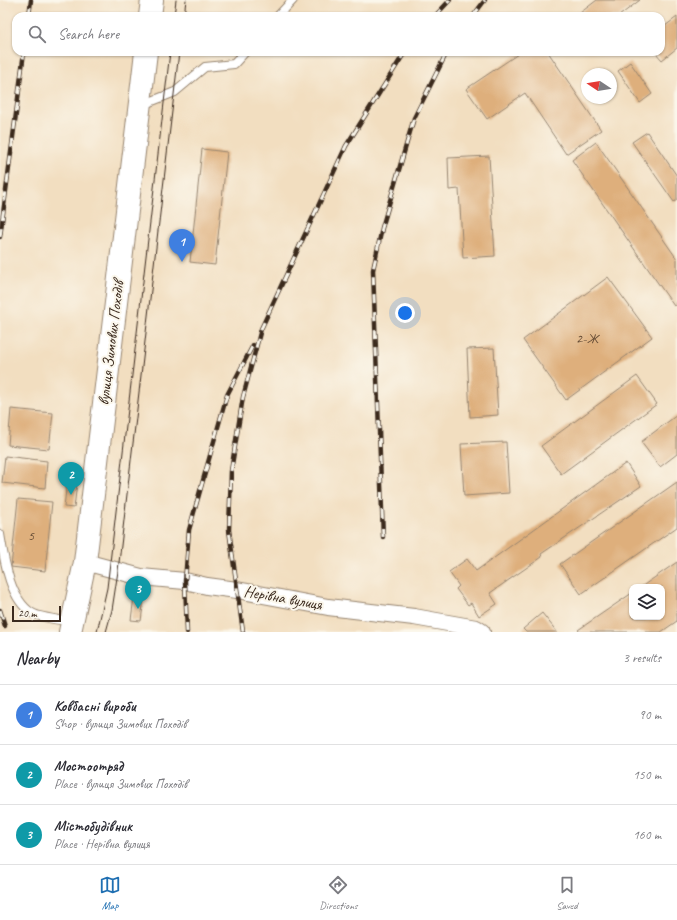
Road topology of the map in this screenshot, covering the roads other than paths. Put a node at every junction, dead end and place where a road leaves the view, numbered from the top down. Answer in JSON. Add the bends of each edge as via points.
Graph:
{"nodes":[{"id":1,"x":152,"y":0,"type":"edge"},
{"id":2,"x":293,"y":0,"type":"edge"},
{"id":3,"x":150,"y":12,"type":"edge"},
{"id":4,"x":282,"y":12,"type":"edge"},
{"id":5,"x":145,"y":56,"type":"edge"},
{"id":6,"x":241,"y":56,"type":"edge"},
{"id":7,"x":139,"y":106,"type":"junction"},
{"id":8,"x":0,"y":534,"type":"edge"},
{"id":9,"x":85,"y":562,"type":"junction"},
{"id":10,"x":71,"y":627,"type":"edge"},
{"id":11,"x":482,"y":632,"type":"edge"}],
"edges":[{"from":1,"to":3,"type":"main road"},
{"from":2,"to":4,"type":"lane"},
{"from":5,"to":7,"type":"main road","name":"вулиця Зимових Походів"},
{"from":6,"to":7,"type":"lane","via":[[234,64],[205,67],[175,92]]},
{"from":7,"to":9,"type":"main road","name":"вулиця Зимових Походів"},
{"from":8,"to":10,"type":"lane","via":[[5,566],[17,597],[32,614]]},
{"from":9,"to":10,"type":"main road","name":"вулиця Зимових Походів"},
{"from":9,"to":11,"type":"street","name":"Нерівна вулиця","via":[[141,577],[185,581],[328,607],[414,617],[476,628]]}]}
